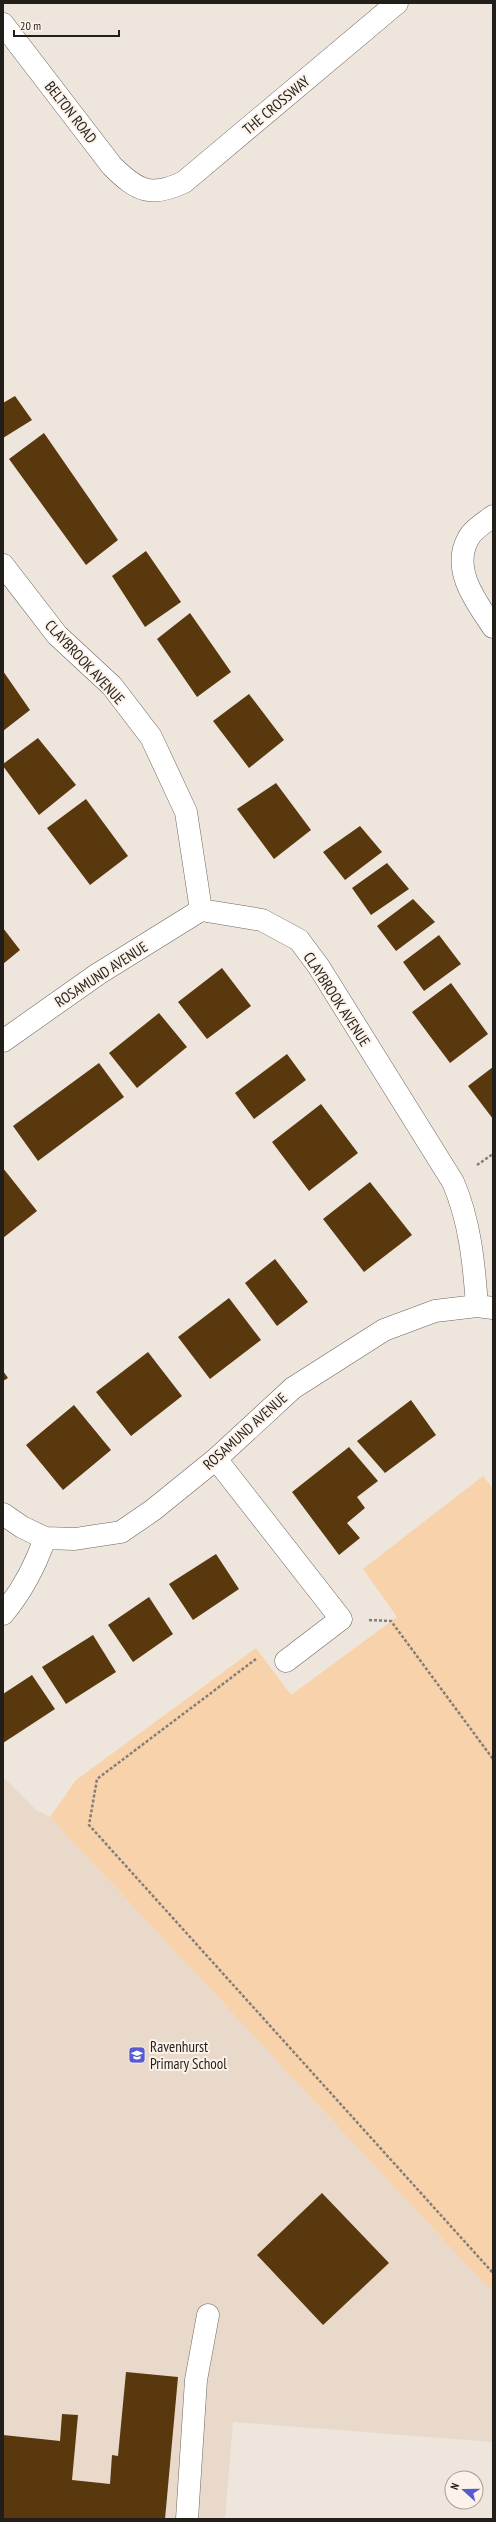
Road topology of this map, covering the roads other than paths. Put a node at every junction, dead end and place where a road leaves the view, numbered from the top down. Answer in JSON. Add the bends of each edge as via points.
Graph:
{"nodes":[{"id":1,"x":397,"y":3,"type":"edge"},
{"id":2,"x":3,"y":24,"type":"edge"},
{"id":3,"x":147,"y":190,"type":"joint"},
{"id":4,"x":493,"y":516,"type":"edge"},
{"id":5,"x":3,"y":565,"type":"edge"},
{"id":6,"x":493,"y":627,"type":"edge"},
{"id":7,"x":201,"y":910,"type":"junction"},
{"id":8,"x":3,"y":1041,"type":"edge"},
{"id":9,"x":485,"y":1307,"type":"edge"},
{"id":10,"x":216,"y":1459,"type":"junction"},
{"id":11,"x":3,"y":1514,"type":"edge"},
{"id":12,"x":45,"y":1538,"type":"junction"},
{"id":13,"x":3,"y":1614,"type":"edge"},
{"id":14,"x":286,"y":1661,"type":"road end"},
{"id":15,"x":208,"y":2315,"type":"dead end"},
{"id":16,"x":187,"y":2519,"type":"edge"}],
"edges":[{"from":1,"to":3,"type":"street","name":"THE CROSSWAY","via":[[184,182],[167,190]]},
{"from":2,"to":3,"type":"street","name":"BELTON ROAD","via":[[112,166],[129,182]]},
{"from":4,"to":6,"type":"street","via":[[468,538],[463,558],[470,591]]},
{"from":5,"to":7,"type":"street","name":"CLAYBROOK AVENUE","via":[[57,635],[112,686],[151,738],[186,812]]},
{"from":7,"to":8,"type":"street","name":"ROSAMUND AVENUE","via":[[98,974]]},
{"from":7,"to":9,"type":"street","name":"CLAYBROOK AVENUE","via":[[262,920],[299,940],[319,967],[453,1182],[463,1204],[473,1262]]},
{"from":9,"to":10,"type":"street","name":"ROSAMUND AVENUE","via":[[436,1311],[384,1330],[293,1388]]},
{"from":10,"to":12,"type":"street","name":"ROSAMUND AVENUE","via":[[153,1510],[121,1532],[75,1539]]},
{"from":10,"to":14,"type":"street","via":[[341,1620]]},
{"from":11,"to":12,"type":"street","name":"ROSAMUND AVENUE"},
{"from":12,"to":13,"type":"street","via":[[36,1564],[22,1591]]},
{"from":15,"to":16,"type":"street","via":[[196,2380]]}]}
